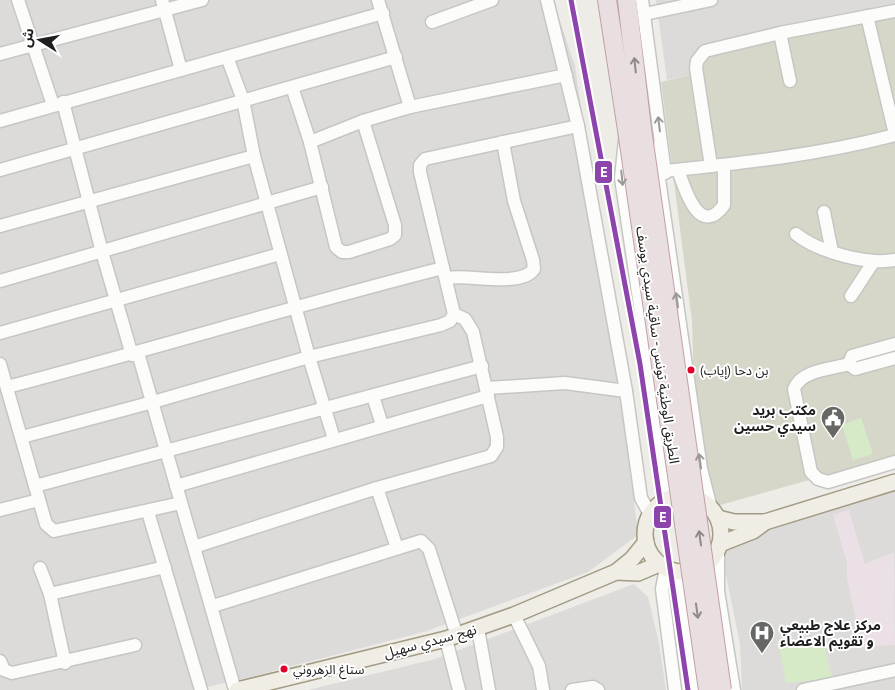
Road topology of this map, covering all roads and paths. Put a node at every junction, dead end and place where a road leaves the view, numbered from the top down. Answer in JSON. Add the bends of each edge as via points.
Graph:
{"nodes":[{"id":1,"x":18,"y":0,"type":"edge"},
{"id":2,"x":202,"y":0,"type":"edge"},
{"id":3,"x":378,"y":0,"type":"edge"},
{"id":4,"x":492,"y":0,"type":"edge"},
{"id":5,"x":546,"y":0,"type":"edge"},
{"id":6,"x":607,"y":0,"type":"edge"},
{"id":7,"x":628,"y":0,"type":"edge"},
{"id":8,"x":642,"y":0,"type":"edge"},
{"id":9,"x":711,"y":0,"type":"edge"},
{"id":10,"x":471,"y":4,"type":"edge"},
{"id":11,"x":164,"y":5,"type":"edge"},
{"id":12,"x":895,"y":11,"type":"edge"},
{"id":13,"x":383,"y":13,"type":"junction"},
{"id":14,"x":645,"y":14,"type":"junction"},
{"id":15,"x":867,"y":16,"type":"junction"},
{"id":16,"x":432,"y":22,"type":"dead end"},
{"id":17,"x":780,"y":33,"type":"junction"},
{"id":18,"x":34,"y":46,"type":"junction"},
{"id":19,"x":0,"y":54,"type":"edge"},
{"id":20,"x":227,"y":57,"type":"junction"},
{"id":21,"x":396,"y":57,"type":"junction"},
{"id":22,"x":182,"y":70,"type":"junction"},
{"id":23,"x":566,"y":75,"type":"junction"},
{"id":24,"x":790,"y":81,"type":"dead end"},
{"id":25,"x":292,"y":87,"type":"junction"},
{"id":26,"x":243,"y":100,"type":"junction"},
{"id":27,"x":58,"y":104,"type":"junction"},
{"id":28,"x":410,"y":107,"type":"junction"},
{"id":29,"x":0,"y":121,"type":"edge"},
{"id":30,"x":363,"y":121,"type":"junction"},
{"id":31,"x":578,"y":126,"type":"junction"},
{"id":32,"x":634,"y":130,"type":"junction"},
{"id":33,"x":895,"y":134,"type":"edge"},
{"id":34,"x":310,"y":142,"type":"junction"},
{"id":35,"x":503,"y":142,"type":"junction"},
{"id":36,"x":76,"y":148,"type":"junction"},
{"id":37,"x":254,"y":156,"type":"junction"},
{"id":38,"x":718,"y":166,"type":"junction"},
{"id":39,"x":0,"y":170,"type":"edge"},
{"id":40,"x":672,"y":170,"type":"junction"},
{"id":41,"x":322,"y":187,"type":"junction"},
{"id":42,"x":88,"y":200,"type":"junction"},
{"id":43,"x":268,"y":204,"type":"junction"},
{"id":44,"x":824,"y":212,"type":"dead end"},
{"id":45,"x":0,"y":226,"type":"edge"},
{"id":46,"x":796,"y":234,"type":"dead end"},
{"id":47,"x":668,"y":241,"type":"junction"},
{"id":48,"x":102,"y":252,"type":"junction"},
{"id":49,"x":832,"y":252,"type":"junction"},
{"id":50,"x":280,"y":254,"type":"junction"},
{"id":51,"x":895,"y":260,"type":"edge"},
{"id":52,"x":874,"y":261,"type":"junction"},
{"id":53,"x":445,"y":273,"type":"junction"},
{"id":54,"x":0,"y":281,"type":"edge"},
{"id":55,"x":851,"y":296,"type":"dead end"},
{"id":56,"x":117,"y":301,"type":"junction"},
{"id":57,"x":296,"y":308,"type":"junction"},
{"id":58,"x":454,"y":314,"type":"junction"},
{"id":59,"x":0,"y":333,"type":"edge"},
{"id":60,"x":895,"y":344,"type":"edge"},
{"id":61,"x":135,"y":354,"type":"junction"},
{"id":62,"x":309,"y":357,"type":"junction"},
{"id":63,"x":895,"y":358,"type":"edge"},
{"id":64,"x":0,"y":364,"type":"edge"},
{"id":65,"x":849,"y":364,"type":"junction"},
{"id":66,"x":482,"y":366,"type":"junction"},
{"id":67,"x":7,"y":387,"type":"junction"},
{"id":68,"x":626,"y":391,"type":"junction"},
{"id":69,"x":488,"y":392,"type":"junction"},
{"id":70,"x":374,"y":396,"type":"junction"},
{"id":71,"x":153,"y":402,"type":"junction"},
{"id":72,"x":325,"y":409,"type":"junction"},
{"id":73,"x":382,"y":425,"type":"junction"},
{"id":74,"x":22,"y":437,"type":"junction"},
{"id":75,"x":334,"y":439,"type":"junction"},
{"id":76,"x":166,"y":450,"type":"junction"},
{"id":77,"x":895,"y":462,"type":"edge"},
{"id":78,"x":895,"y":482,"type":"edge"},
{"id":79,"x":35,"y":486,"type":"junction"},
{"id":80,"x":176,"y":486,"type":"junction"},
{"id":81,"x":378,"y":488,"type":"junction"},
{"id":82,"x":39,"y":500,"type":"junction"},
{"id":83,"x":664,"y":501,"type":"junction"},
{"id":84,"x":181,"y":503,"type":"junction"},
{"id":85,"x":0,"y":510,"type":"edge"},
{"id":86,"x":148,"y":512,"type":"junction"},
{"id":87,"x":715,"y":513,"type":"junction"},
{"id":88,"x":650,"y":514,"type":"junction"},
{"id":89,"x":765,"y":522,"type":"junction"},
{"id":90,"x":646,"y":542,"type":"junction"},
{"id":91,"x":719,"y":546,"type":"junction"},
{"id":92,"x":194,"y":547,"type":"junction"},
{"id":93,"x":397,"y":548,"type":"junction"},
{"id":94,"x":164,"y":567,"type":"junction"},
{"id":95,"x":40,"y":568,"type":"dead end"},
{"id":96,"x":666,"y":568,"type":"junction"},
{"id":97,"x":616,"y":572,"type":"junction"},
{"id":98,"x":50,"y":594,"type":"junction"},
{"id":99,"x":213,"y":606,"type":"junction"},
{"id":100,"x":514,"y":615,"type":"junction"},
{"id":101,"x":478,"y":629,"type":"junction"},
{"id":102,"x":452,"y":638,"type":"junction"},
{"id":103,"x":135,"y":645,"type":"dead end"},
{"id":104,"x":0,"y":661,"type":"edge"},
{"id":105,"x":65,"y":663,"type":"junction"},
{"id":106,"x":895,"y":670,"type":"edge"},
{"id":107,"x":856,"y":685,"type":"edge"},
{"id":108,"x":201,"y":690,"type":"edge"},
{"id":109,"x":236,"y":690,"type":"edge"},
{"id":110,"x":459,"y":690,"type":"edge"},
{"id":111,"x":489,"y":690,"type":"edge"},
{"id":112,"x":543,"y":690,"type":"edge"},
{"id":113,"x":572,"y":690,"type":"edge"},
{"id":114,"x":598,"y":690,"type":"edge"},
{"id":115,"x":675,"y":690,"type":"edge"},
{"id":116,"x":695,"y":690,"type":"edge"},
{"id":117,"x":708,"y":690,"type":"edge"},
{"id":118,"x":722,"y":690,"type":"edge"},
{"id":119,"x":734,"y":690,"type":"edge"},
{"id":120,"x":803,"y":690,"type":"edge"}],
"edges":[{"from":1,"to":18,"type":"street"},
{"from":2,"to":11,"type":"street"},
{"from":3,"to":13,"type":"street"},
{"from":4,"to":10,"type":"street"},
{"from":5,"to":23,"type":"street"},
{"from":6,"to":32,"type":"highway","name":"الطريق الوطنية تونس - ساقية سيدي يوسف"},
{"from":32,"to":7,"type":"highway","name":"الطريق الوطنية تونس - ساقية سيدي يوسف","one_way":true},
{"from":8,"to":14,"type":"street"},
{"from":9,"to":14,"type":"street"},
{"from":10,"to":16,"type":"street"},
{"from":11,"to":18,"type":"street"},
{"from":11,"to":22,"type":"street"},
{"from":12,"to":15,"type":"street"},
{"from":13,"to":20,"type":"street"},
{"from":13,"to":21,"type":"street"},
{"from":40,"to":14,"type":"street","one_way":true},
{"from":15,"to":17,"type":"street"},
{"from":15,"to":33,"type":"street"},
{"from":17,"to":24,"type":"street"},
{"from":17,"to":38,"type":"street","via":[[705,51],[697,62],[696,74]]},
{"from":18,"to":19,"type":"street"},
{"from":18,"to":27,"type":"street"},
{"from":20,"to":22,"type":"street"},
{"from":20,"to":26,"type":"street"},
{"from":21,"to":25,"type":"street"},
{"from":21,"to":28,"type":"street"},
{"from":22,"to":27,"type":"street"},
{"from":23,"to":28,"type":"street"},
{"from":23,"to":31,"type":"street"},
{"from":25,"to":26,"type":"street"},
{"from":25,"to":34,"type":"street"},
{"from":26,"to":36,"type":"street"},
{"from":26,"to":37,"type":"street"},
{"from":27,"to":29,"type":"street"},
{"from":27,"to":36,"type":"street"},
{"from":28,"to":30,"type":"street"},
{"from":30,"to":34,"type":"street"},
{"from":30,"to":41,"type":"street","via":[[395,225],[395,235],[342,252],[336,247]]},
{"from":31,"to":35,"type":"street"},
{"from":31,"to":68,"type":"street"},
{"from":32,"to":47,"type":"street","via":[[658,172]]},
{"from":32,"to":83,"type":"street","one_way":true,"via":[[621,158],[621,178],[666,480]]},
{"from":32,"to":117,"type":"highway","name":"الطريق الوطنية تونس - ساقية سيدي يوسف","one_way":true,"bridge":true},
{"from":118,"to":32,"type":"highway","name":"الطريق الوطنية تونس - ساقية سيدي يوسف","one_way":true,"bridge":true},
{"from":33,"to":38,"type":"street","via":[[818,153]]},
{"from":34,"to":41,"type":"street"},
{"from":35,"to":53,"type":"street","via":[[425,159],[420,165]]},
{"from":35,"to":53,"type":"street","via":[[514,201],[534,269],[527,275],[506,280]]},
{"from":36,"to":39,"type":"street"},
{"from":36,"to":42,"type":"street"},
{"from":37,"to":42,"type":"street"},
{"from":37,"to":43,"type":"street"},
{"from":38,"to":40,"type":"street"},
{"from":38,"to":40,"type":"street","via":[[724,205],[708,216],[692,206]]},
{"from":40,"to":47,"type":"street","via":[[674,228]]},
{"from":41,"to":43,"type":"street"},
{"from":42,"to":45,"type":"street"},
{"from":42,"to":48,"type":"street"},
{"from":43,"to":48,"type":"street"},
{"from":43,"to":50,"type":"street"},
{"from":44,"to":49,"type":"street"},
{"from":46,"to":49,"type":"street"},
{"from":87,"to":47,"type":"street","one_way":true,"via":[[701,469]]},
{"from":48,"to":54,"type":"street"},
{"from":48,"to":56,"type":"street"},
{"from":49,"to":52,"type":"street"},
{"from":50,"to":56,"type":"street"},
{"from":50,"to":57,"type":"street"},
{"from":51,"to":52,"type":"street"},
{"from":52,"to":55,"type":"street"},
{"from":53,"to":57,"type":"street","via":[[358,290]]},
{"from":53,"to":58,"type":"street"},
{"from":56,"to":59,"type":"street"},
{"from":56,"to":61,"type":"street"},
{"from":57,"to":61,"type":"street"},
{"from":57,"to":62,"type":"street"},
{"from":58,"to":62,"type":"street","via":[[450,321],[441,325]]},
{"from":58,"to":66,"type":"street","via":[[469,324]]},
{"from":60,"to":65,"type":"street","via":[[852,356]]},
{"from":61,"to":67,"type":"street"},
{"from":61,"to":71,"type":"street"},
{"from":62,"to":71,"type":"street"},
{"from":62,"to":72,"type":"street"},
{"from":63,"to":65,"type":"street","via":[[855,369]]},
{"from":64,"to":67,"type":"street"},
{"from":65,"to":77,"type":"street","via":[[805,376],[794,389],[811,472],[818,480],[828,482]]},
{"from":66,"to":69,"type":"street"},
{"from":66,"to":70,"type":"street"},
{"from":67,"to":74,"type":"street"},
{"from":68,"to":69,"type":"street","via":[[566,383]]},
{"from":68,"to":88,"type":"street","via":[[641,498]]},
{"from":69,"to":73,"type":"street"},
{"from":69,"to":81,"type":"street","via":[[497,442],[491,456]]},
{"from":70,"to":72,"type":"street"},
{"from":70,"to":73,"type":"street"},
{"from":71,"to":74,"type":"street"},
{"from":71,"to":76,"type":"street"},
{"from":72,"to":75,"type":"street"},
{"from":72,"to":76,"type":"street"},
{"from":73,"to":75,"type":"street"},
{"from":74,"to":79,"type":"street"},
{"from":75,"to":80,"type":"street"},
{"from":76,"to":79,"type":"street"},
{"from":76,"to":80,"type":"street"},
{"from":78,"to":89,"type":"main road"},
{"from":79,"to":82,"type":"street"},
{"from":80,"to":84,"type":"street"},
{"from":81,"to":92,"type":"street"},
{"from":81,"to":93,"type":"street"},
{"from":82,"to":85,"type":"street"},
{"from":82,"to":86,"type":"street","via":[[46,524],[58,532]]},
{"from":83,"to":87,"type":"main road","via":[[689,496],[705,502]]},
{"from":83,"to":88,"type":"main road"},
{"from":84,"to":86,"type":"street"},
{"from":84,"to":92,"type":"street"},
{"from":86,"to":94,"type":"street"},
{"from":87,"to":89,"type":"main road","via":[[734,522]]},
{"from":87,"to":91,"type":"main road","via":[[721,526]]},
{"from":88,"to":90,"type":"main road"},
{"from":89,"to":91,"type":"main road"},
{"from":90,"to":96,"type":"main road"},
{"from":90,"to":97,"type":"main road","name":"نهج سيدي سهيل"},
{"from":91,"to":96,"type":"main road","via":[[714,557],[700,568],[683,572]]},
{"from":91,"to":119,"type":"street","via":[[718,592]]},
{"from":92,"to":99,"type":"street"},
{"from":93,"to":99,"type":"street"},
{"from":93,"to":102,"type":"street","via":[[415,541],[426,544]]},
{"from":94,"to":98,"type":"street"},
{"from":94,"to":108,"type":"street"},
{"from":95,"to":98,"type":"street"},
{"from":96,"to":97,"type":"main road","name":"نهج سيدي سهيل","via":[[638,573]]},
{"from":96,"to":115,"type":"street","via":[[662,589]]},
{"from":96,"to":116,"type":"street","via":[[680,587]]},
{"from":97,"to":100,"type":"main road","name":"نهج سيدي سهيل"},
{"from":98,"to":105,"type":"street"},
{"from":99,"to":109,"type":"street"},
{"from":100,"to":101,"type":"main road","name":"نهج سيدي سهيل"},
{"from":100,"to":112,"type":"street","via":[[539,666]]},
{"from":101,"to":102,"type":"main road","name":"نهج سيدي سهيل"},
{"from":101,"to":111,"type":"street"},
{"from":102,"to":109,"type":"main road","name":"نهج سيدي سهيل"},
{"from":102,"to":110,"type":"street"},
{"from":103,"to":105,"type":"street"},
{"from":104,"to":105,"type":"street","via":[[4,670],[12,674]]},
{"from":106,"to":107,"type":"street"},
{"from":107,"to":120,"type":"street"},
{"from":113,"to":114,"type":"street","via":[[594,687]]}]}
